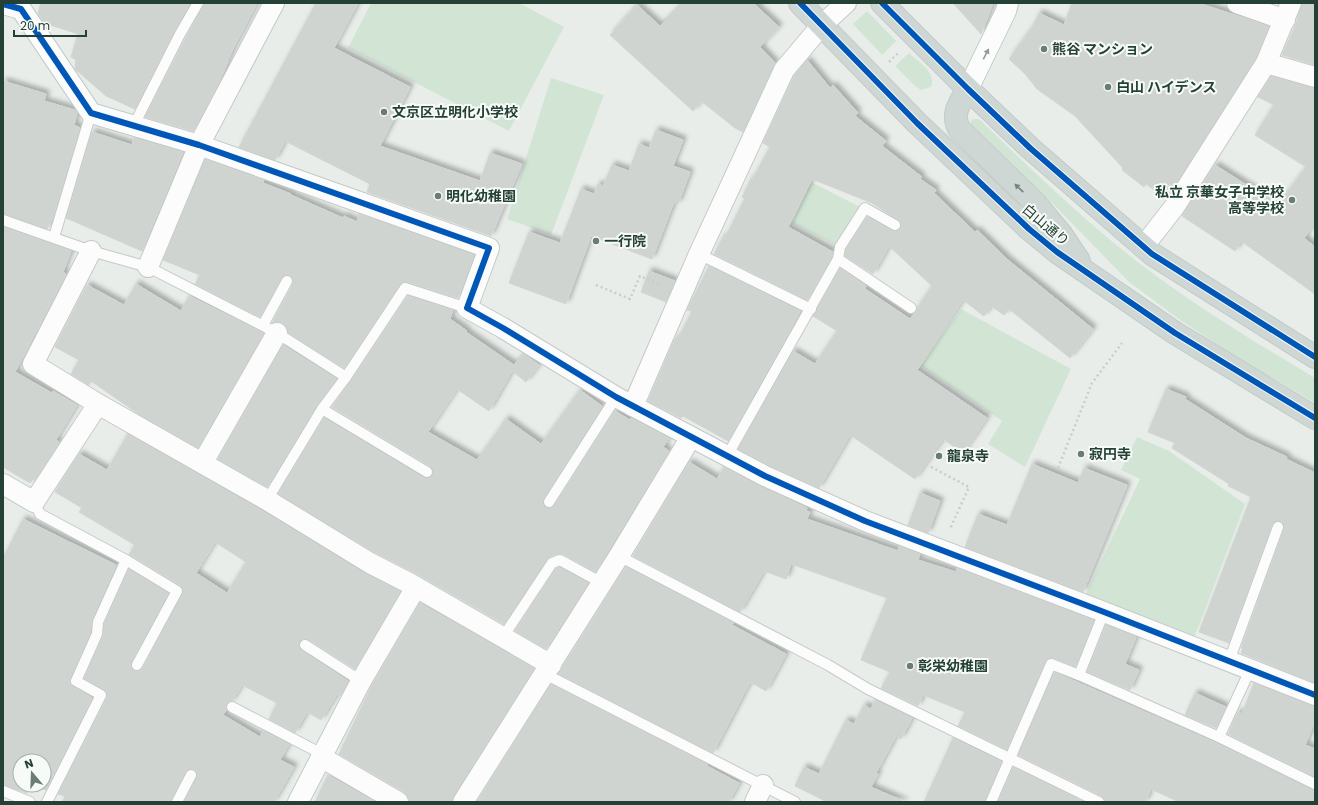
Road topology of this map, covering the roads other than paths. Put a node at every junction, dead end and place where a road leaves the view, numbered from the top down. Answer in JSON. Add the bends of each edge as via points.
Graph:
{"nodes":[{"id":1,"x":198,"y":3,"type":"edge"},
{"id":2,"x":274,"y":3,"type":"edge"},
{"id":3,"x":800,"y":3,"type":"edge"},
{"id":4,"x":846,"y":3,"type":"edge"},
{"id":5,"x":882,"y":3,"type":"edge"},
{"id":6,"x":1008,"y":3,"type":"edge"},
{"id":7,"x":1237,"y":3,"type":"edge"},
{"id":8,"x":3,"y":4,"type":"edge"},
{"id":9,"x":1288,"y":12,"type":"edge"},
{"id":10,"x":821,"y":26,"type":"junction"},
{"id":11,"x":1266,"y":63,"type":"junction"},
{"id":12,"x":1315,"y":77,"type":"edge"},
{"id":13,"x":968,"y":89,"type":"junction"},
{"id":14,"x":91,"y":113,"type":"junction"},
{"id":15,"x":134,"y":125,"type":"junction"},
{"id":16,"x":199,"y":144,"type":"junction"},
{"id":17,"x":3,"y":220,"type":"edge"},
{"id":18,"x":895,"y":225,"type":"dead end"},
{"id":19,"x":54,"y":237,"type":"junction"},
{"id":20,"x":1143,"y":247,"type":"junction"},
{"id":21,"x":91,"y":251,"type":"junction"},
{"id":22,"x":699,"y":254,"type":"junction"},
{"id":23,"x":838,"y":259,"type":"junction"},
{"id":24,"x":148,"y":267,"type":"junction"},
{"id":25,"x":1087,"y":273,"type":"junction"},
{"id":26,"x":287,"y":281,"type":"dead end"},
{"id":27,"x":467,"y":308,"type":"junction"},
{"id":28,"x":911,"y":308,"type":"dead end"},
{"id":29,"x":811,"y":309,"type":"junction"},
{"id":30,"x":270,"y":329,"type":"junction"},
{"id":31,"x":1315,"y":357,"type":"edge"},
{"id":32,"x":346,"y":377,"type":"junction"},
{"id":33,"x":625,"y":401,"type":"junction"},
{"id":34,"x":98,"y":404,"type":"junction"},
{"id":35,"x":322,"y":409,"type":"junction"},
{"id":36,"x":1315,"y":418,"type":"edge"},
{"id":37,"x":691,"y":437,"type":"junction"},
{"id":38,"x":727,"y":456,"type":"junction"},
{"id":39,"x":202,"y":462,"type":"junction"},
{"id":40,"x":427,"y":472,"type":"dead end"},
{"id":41,"x":4,"y":488,"type":"edge"},
{"id":42,"x":268,"y":500,"type":"junction"},
{"id":43,"x":34,"y":502,"type":"junction"},
{"id":44,"x":549,"y":502,"type":"dead end"},
{"id":45,"x":1278,"y":527,"type":"dead end"},
{"id":46,"x":619,"y":556,"type":"junction"},
{"id":47,"x":126,"y":560,"type":"junction"},
{"id":48,"x":602,"y":583,"type":"junction"},
{"id":49,"x":416,"y":588,"type":"junction"},
{"id":50,"x":1104,"y":612,"type":"junction"},
{"id":51,"x":503,"y":637,"type":"junction"},
{"id":52,"x":305,"y":644,"type":"dead end"},
{"id":53,"x":1229,"y":661,"type":"junction"},
{"id":54,"x":137,"y":665,"type":"dead end"},
{"id":55,"x":548,"y":669,"type":"junction"},
{"id":56,"x":1250,"y":670,"type":"junction"},
{"id":57,"x":1079,"y":675,"type":"junction"},
{"id":58,"x":361,"y":681,"type":"junction"},
{"id":59,"x":1315,"y":695,"type":"edge"},
{"id":60,"x":232,"y":708,"type":"dead end"},
{"id":61,"x":1219,"y":737,"type":"junction"},
{"id":62,"x":322,"y":756,"type":"junction"},
{"id":63,"x":1010,"y":757,"type":"junction"},
{"id":64,"x":191,"y":775,"type":"dead end"},
{"id":65,"x":1315,"y":784,"type":"edge"},
{"id":66,"x":3,"y":791,"type":"edge"},
{"id":67,"x":759,"y":794,"type":"edge"},
{"id":68,"x":30,"y":802,"type":"edge"},
{"id":69,"x":47,"y":802,"type":"edge"},
{"id":70,"x":177,"y":802,"type":"edge"},
{"id":71,"x":298,"y":802,"type":"edge"},
{"id":72,"x":398,"y":802,"type":"edge"},
{"id":73,"x":463,"y":802,"type":"edge"},
{"id":74,"x":795,"y":802,"type":"edge"},
{"id":75,"x":991,"y":802,"type":"edge"},
{"id":76,"x":1099,"y":802,"type":"edge"}],
"edges":[{"from":1,"to":15,"type":"lane"},
{"from":2,"to":16,"type":"street"},
{"from":3,"to":10,"type":"main road","name":"白山通り"},
{"from":4,"to":10,"type":"street"},
{"from":5,"to":13,"type":"main road"},
{"from":13,"to":6,"type":"street","one_way":true},
{"from":7,"to":9,"type":"street"},
{"from":8,"to":14,"type":"street","via":[[21,9]]},
{"from":9,"to":11,"type":"street"},
{"from":10,"to":22,"type":"street","via":[[784,70]]},
{"from":10,"to":25,"type":"main road","name":"白山通り","via":[[918,123],[1029,228]]},
{"from":11,"to":12,"type":"street"},
{"from":11,"to":20,"type":"street","via":[[1175,206]]},
{"from":13,"to":20,"type":"main road","via":[[1030,148]]},
{"from":25,"to":13,"type":"main road","one_way":true,"via":[[1061,234],[1035,203],[959,129],[956,112]]},
{"from":14,"to":15,"type":"street"},
{"from":14,"to":19,"type":"lane"},
{"from":15,"to":16,"type":"street"},
{"from":16,"to":24,"type":"street"},
{"from":16,"to":27,"type":"street","via":[[489,248]]},
{"from":17,"to":19,"type":"lane"},
{"from":18,"to":23,"type":"lane","via":[[865,208],[840,247]]},
{"from":19,"to":21,"type":"lane"},
{"from":20,"to":31,"type":"main road"},
{"from":21,"to":24,"type":"lane"},
{"from":21,"to":34,"type":"street","via":[[33,364]]},
{"from":22,"to":29,"type":"lane"},
{"from":22,"to":33,"type":"street","via":[[682,293]]},
{"from":23,"to":28,"type":"lane"},
{"from":23,"to":29,"type":"lane"},
{"from":24,"to":30,"type":"lane"},
{"from":25,"to":36,"type":"main road","name":"白山通り","via":[[1175,333]]},
{"from":26,"to":30,"type":"lane"},
{"from":27,"to":32,"type":"lane","via":[[405,288]]},
{"from":27,"to":33,"type":"street"},
{"from":29,"to":38,"type":"lane"},
{"from":30,"to":32,"type":"lane"},
{"from":30,"to":39,"type":"street"},
{"from":32,"to":35,"type":"lane"},
{"from":33,"to":37,"type":"street"},
{"from":33,"to":44,"type":"lane"},
{"from":34,"to":39,"type":"street"},
{"from":34,"to":43,"type":"street"},
{"from":35,"to":40,"type":"lane"},
{"from":35,"to":42,"type":"lane"},
{"from":37,"to":38,"type":"street"},
{"from":37,"to":46,"type":"street"},
{"from":38,"to":50,"type":"street","via":[[765,476],[866,521]]},
{"from":39,"to":42,"type":"street"},
{"from":41,"to":43,"type":"street"},
{"from":42,"to":49,"type":"street","via":[[370,563]]},
{"from":43,"to":47,"type":"lane","via":[[40,514]]},
{"from":45,"to":53,"type":"lane"},
{"from":46,"to":48,"type":"street"},
{"from":46,"to":63,"type":"lane","via":[[828,665],[868,689]]},
{"from":47,"to":54,"type":"lane","via":[[177,591]]},
{"from":47,"to":69,"type":"lane","via":[[98,622],[97,634],[76,681],[101,694]]},
{"from":48,"to":51,"type":"lane","via":[[560,560],[552,563]]},
{"from":48,"to":55,"type":"street"},
{"from":49,"to":51,"type":"street"},
{"from":49,"to":58,"type":"street"},
{"from":50,"to":53,"type":"street"},
{"from":50,"to":57,"type":"lane"},
{"from":51,"to":55,"type":"street"},
{"from":52,"to":58,"type":"lane"},
{"from":53,"to":56,"type":"street"},
{"from":55,"to":67,"type":"lane"},
{"from":55,"to":73,"type":"street"},
{"from":56,"to":59,"type":"street"},
{"from":56,"to":61,"type":"lane"},
{"from":57,"to":61,"type":"lane"},
{"from":57,"to":63,"type":"lane","via":[[1051,664]]},
{"from":58,"to":62,"type":"street"},
{"from":60,"to":62,"type":"lane"},
{"from":61,"to":65,"type":"lane"},
{"from":62,"to":71,"type":"street"},
{"from":62,"to":72,"type":"street"},
{"from":63,"to":75,"type":"lane"},
{"from":63,"to":76,"type":"lane"},
{"from":64,"to":70,"type":"lane"},
{"from":66,"to":68,"type":"lane"},
{"from":67,"to":74,"type":"lane"}]}
